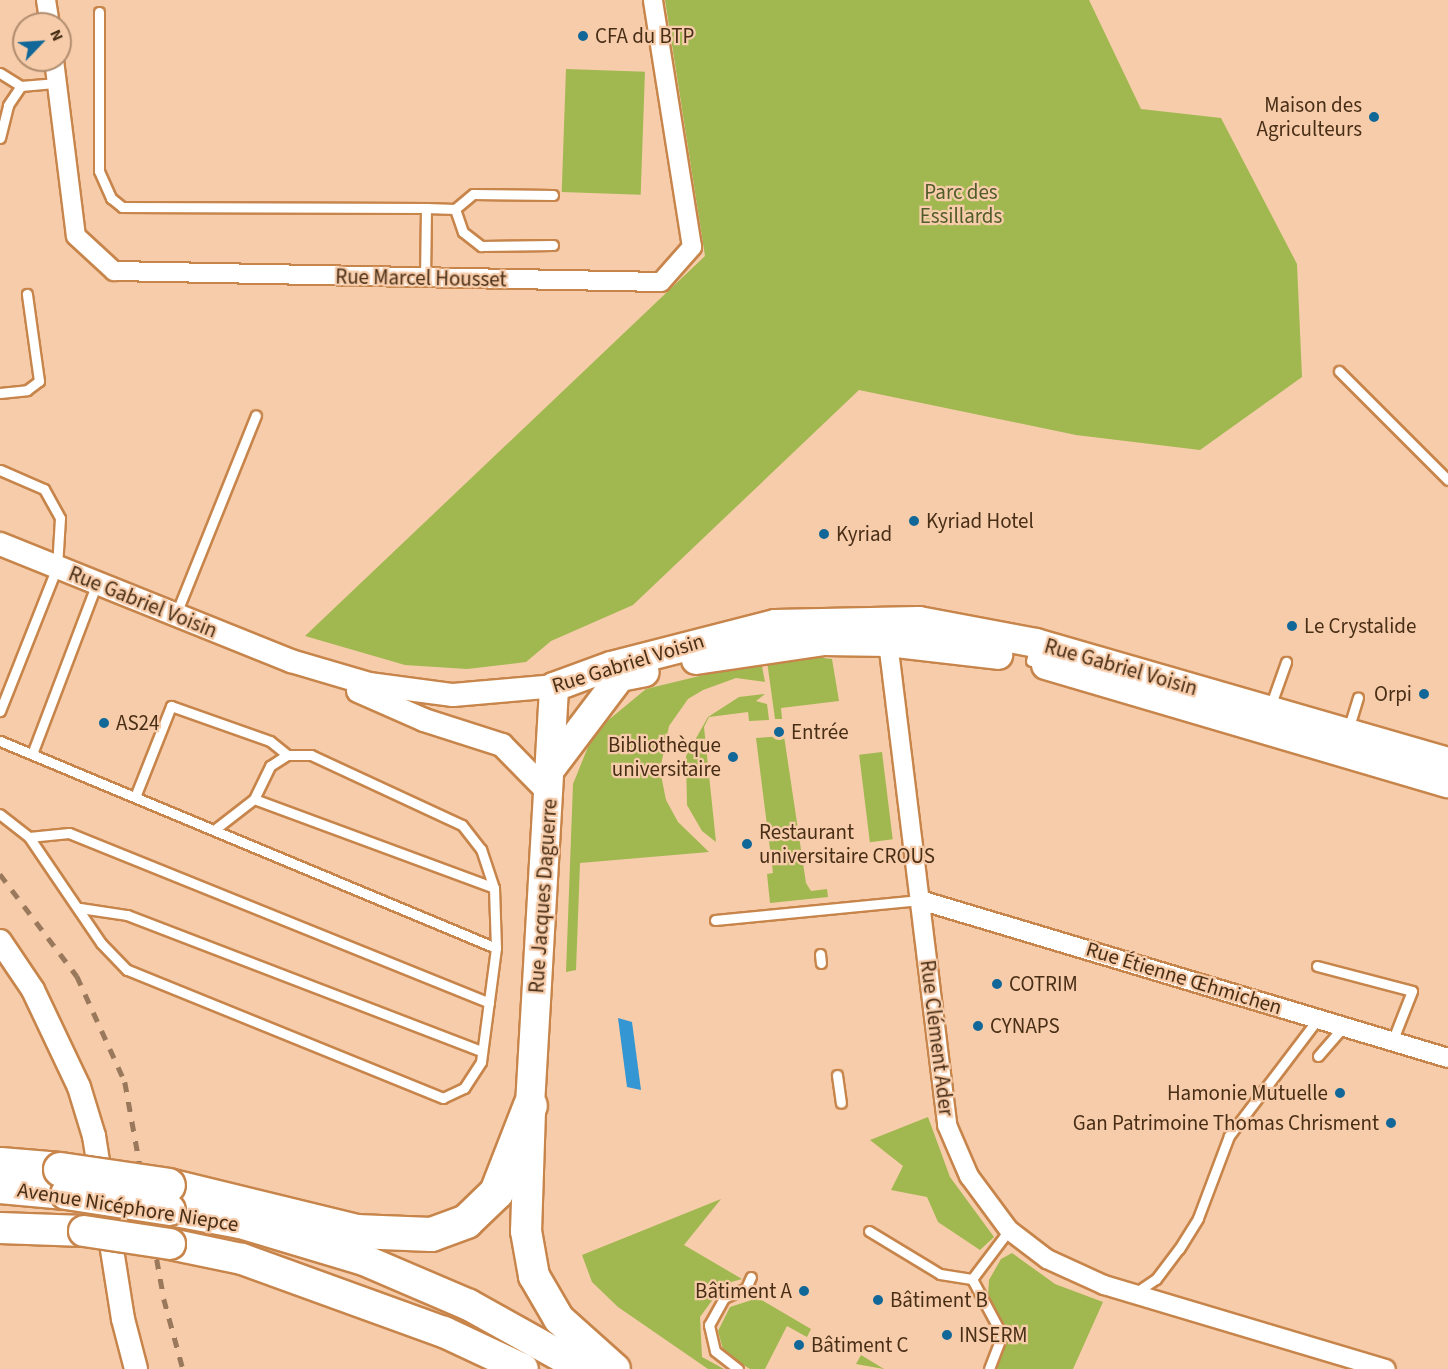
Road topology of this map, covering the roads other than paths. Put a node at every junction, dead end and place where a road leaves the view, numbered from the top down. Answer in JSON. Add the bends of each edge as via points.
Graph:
{"nodes":[{"id":1,"x":653,"y":0,"type":"edge"},
{"id":2,"x":99,"y":12,"type":"dead end"},
{"id":3,"x":56,"y":72,"type":"edge"},
{"id":4,"x":0,"y":73,"type":"edge"},
{"id":5,"x":57,"y":83,"type":"junction"},
{"id":6,"x":21,"y":86,"type":"junction"},
{"id":7,"x":0,"y":138,"type":"edge"},
{"id":8,"x":553,"y":195,"type":"dead end"},
{"id":9,"x":426,"y":208,"type":"junction"},
{"id":10,"x":455,"y":209,"type":"junction"},
{"id":11,"x":553,"y":245,"type":"dead end"},
{"id":12,"x":425,"y":278,"type":"junction"},
{"id":13,"x":27,"y":294,"type":"dead end"},
{"id":14,"x":1339,"y":371,"type":"dead end"},
{"id":15,"x":0,"y":393,"type":"edge"},
{"id":16,"x":256,"y":415,"type":"dead end"},
{"id":17,"x":0,"y":470,"type":"edge"},
{"id":18,"x":1448,"y":480,"type":"edge"},
{"id":19,"x":0,"y":543,"type":"edge"},
{"id":20,"x":57,"y":567,"type":"junction"},
{"id":21,"x":97,"y":583,"type":"junction"},
{"id":22,"x":176,"y":615,"type":"junction"},
{"id":23,"x":890,"y":631,"type":"junction"},
{"id":24,"x":1034,"y":652,"type":"junction"},
{"id":25,"x":291,"y":661,"type":"junction"},
{"id":26,"x":1286,"y":663,"type":"dead end"},
{"id":27,"x":620,"y":677,"type":"junction"},
{"id":28,"x":554,"y":687,"type":"junction"},
{"id":29,"x":1358,"y":697,"type":"dead end"},
{"id":30,"x":1270,"y":709,"type":"junction"},
{"id":31,"x":0,"y":711,"type":"edge"},
{"id":32,"x":1347,"y":735,"type":"junction"},
{"id":33,"x":0,"y":741,"type":"edge"},
{"id":34,"x":32,"y":754,"type":"junction"},
{"id":35,"x":286,"y":755,"type":"junction"},
{"id":36,"x":1448,"y":762,"type":"edge"},
{"id":37,"x":551,"y":780,"type":"junction"},
{"id":38,"x":1448,"y":783,"type":"edge"},
{"id":39,"x":135,"y":797,"type":"junction"},
{"id":40,"x":254,"y":799,"type":"junction"},
{"id":41,"x":0,"y":814,"type":"edge"},
{"id":42,"x":214,"y":830,"type":"junction"},
{"id":43,"x":29,"y":837,"type":"junction"},
{"id":44,"x":494,"y":888,"type":"junction"},
{"id":45,"x":920,"y":900,"type":"junction"},
{"id":46,"x":81,"y":908,"type":"junction"},
{"id":47,"x":715,"y":920,"type":"dead end"},
{"id":48,"x":0,"y":941,"type":"edge"},
{"id":49,"x":496,"y":948,"type":"junction"},
{"id":50,"x":1317,"y":966,"type":"dead end"},
{"id":51,"x":489,"y":1003,"type":"junction"},
{"id":52,"x":1317,"y":1020,"type":"junction"},
{"id":53,"x":1342,"y":1028,"type":"junction"},
{"id":54,"x":1391,"y":1045,"type":"junction"},
{"id":55,"x":482,"y":1051,"type":"junction"},
{"id":56,"x":1318,"y":1056,"type":"dead end"},
{"id":57,"x":1448,"y":1058,"type":"edge"},
{"id":58,"x":837,"y":1075,"type":"dead end"},
{"id":59,"x":841,"y":1103,"type":"dead end"},
{"id":60,"x":530,"y":1105,"type":"junction"},
{"id":61,"x":0,"y":1164,"type":"edge"},
{"id":62,"x":63,"y":1182,"type":"junction"},
{"id":63,"x":0,"y":1188,"type":"edge"},
{"id":64,"x":169,"y":1197,"type":"junction"},
{"id":65,"x":0,"y":1228,"type":"edge"},
{"id":66,"x":1009,"y":1230,"type":"junction"},
{"id":67,"x":869,"y":1231,"type":"dead end"},
{"id":68,"x":751,"y":1277,"type":"dead end"},
{"id":69,"x":972,"y":1279,"type":"junction"},
{"id":70,"x":1133,"y":1294,"type":"junction"},
{"id":71,"x":444,"y":1332,"type":"junction"},
{"id":72,"x":1375,"y":1368,"type":"edge"},
{"id":73,"x":136,"y":1369,"type":"edge"},
{"id":74,"x":499,"y":1369,"type":"edge"},
{"id":75,"x":523,"y":1369,"type":"edge"},
{"id":76,"x":584,"y":1369,"type":"edge"},
{"id":77,"x":615,"y":1369,"type":"edge"},
{"id":78,"x":738,"y":1369,"type":"edge"},
{"id":79,"x":989,"y":1369,"type":"edge"}],
"edges":[{"from":1,"to":12,"type":"street","name":"Rue Marcel Housset","via":[[692,247],[661,282]]},
{"from":2,"to":9,"type":"lane","via":[[99,171],[111,198],[122,207]]},
{"from":3,"to":5,"type":"street","name":"Rue Marcel Housset"},
{"from":4,"to":6,"type":"lane"},
{"from":5,"to":6,"type":"lane"},
{"from":5,"to":12,"type":"street","name":"Rue Marcel Housset","via":[[76,236],[114,271]]},
{"from":6,"to":7,"type":"lane","via":[[8,105]]},
{"from":8,"to":10,"type":"lane","via":[[473,194]]},
{"from":9,"to":10,"type":"lane"},
{"from":9,"to":12,"type":"lane"},
{"from":10,"to":11,"type":"lane","via":[[473,243]]},
{"from":13,"to":15,"type":"lane","via":[[39,381],[27,390]]},
{"from":14,"to":18,"type":"lane"},
{"from":16,"to":22,"type":"lane"},
{"from":17,"to":20,"type":"lane","via":[[44,489],[54,499],[60,518]]},
{"from":19,"to":20,"type":"street","name":"Rue Gabriel Voisin"},
{"from":20,"to":21,"type":"street","name":"Rue Gabriel Voisin"},
{"from":20,"to":31,"type":"lane"},
{"from":21,"to":22,"type":"street","name":"Rue Gabriel Voisin"},
{"from":21,"to":34,"type":"lane"},
{"from":22,"to":25,"type":"street","name":"Rue Gabriel Voisin"},
{"from":23,"to":24,"type":"main road"},
{"from":23,"to":27,"type":"main road","via":[[764,647]]},
{"from":23,"to":28,"type":"main road","name":"Rue Gabriel Voisin","via":[[797,622],[733,632]]},
{"from":23,"to":45,"type":"street","name":"Rue Clément Ader"},
{"from":24,"to":30,"type":"main road","name":"Rue Gabriel Voisin"},
{"from":24,"to":38,"type":"main road"},
{"from":25,"to":28,"type":"street","name":"Rue Gabriel Voisin","via":[[417,692],[453,695]]},
{"from":25,"to":37,"type":"street","via":[[424,720],[495,741]]},
{"from":26,"to":30,"type":"lane"},
{"from":27,"to":28,"type":"street"},
{"from":27,"to":37,"type":"main road"},
{"from":28,"to":37,"type":"main road","name":"Rue Jacques Daguerre"},
{"from":29,"to":32,"type":"lane"},
{"from":30,"to":32,"type":"main road","name":"Rue Gabriel Voisin"},
{"from":32,"to":36,"type":"main road","name":"Rue Gabriel Voisin"},
{"from":33,"to":34,"type":"lane"},
{"from":34,"to":39,"type":"lane"},
{"from":35,"to":39,"type":"lane","via":[[270,741],[171,706]]},
{"from":35,"to":40,"type":"lane","via":[[270,766]]},
{"from":35,"to":44,"type":"lane","via":[[311,755],[462,825],[481,849]]},
{"from":37,"to":60,"type":"main road","name":"Rue Jacques Daguerre"},
{"from":39,"to":42,"type":"lane"},
{"from":40,"to":42,"type":"lane"},
{"from":40,"to":44,"type":"lane"},
{"from":41,"to":43,"type":"lane"},
{"from":42,"to":49,"type":"lane"},
{"from":43,"to":46,"type":"lane"},
{"from":43,"to":51,"type":"lane","via":[[69,833]]},
{"from":44,"to":49,"type":"lane"},
{"from":45,"to":47,"type":"lane"},
{"from":45,"to":52,"type":"street","name":"Rue Étienne Œhmichen"},
{"from":45,"to":66,"type":"street","name":"Rue Clément Ader","via":[[947,1125],[969,1176]]},
{"from":46,"to":55,"type":"lane","via":[[127,915]]},
{"from":46,"to":55,"type":"lane","via":[[101,943],[127,970],[443,1098],[464,1088]]},
{"from":48,"to":73,"type":"street","via":[[38,999],[79,1087],[96,1145],[123,1319]]},
{"from":49,"to":51,"type":"lane"},
{"from":50,"to":54,"type":"lane","via":[[1412,991]]},
{"from":51,"to":55,"type":"lane"},
{"from":52,"to":53,"type":"street","name":"Rue Étienne Œhmichen"},
{"from":52,"to":70,"type":"lane","via":[[1229,1136],[1198,1218],[1179,1249],[1156,1279]]},
{"from":53,"to":54,"type":"street","name":"Rue Étienne Œhmichen"},
{"from":53,"to":56,"type":"lane"},
{"from":54,"to":57,"type":"street","name":"Rue Étienne Œhmichen"},
{"from":58,"to":59,"type":"lane"},
{"from":60,"to":64,"type":"highway","via":[[496,1192],[466,1221],[431,1234],[356,1231]]},
{"from":60,"to":77,"type":"highway","via":[[526,1231],[534,1276],[559,1319]]},
{"from":61,"to":62,"type":"highway"},
{"from":62,"to":63,"type":"highway","name":"Avenue Nicéphore Niepce"},
{"from":62,"to":64,"type":"highway","bridge":true},
{"from":64,"to":76,"type":"highway","name":"Avenue Nicéphore Niepce","via":[[364,1260],[469,1305]]},
{"from":65,"to":71,"type":"highway","name":"Avenue Nicéphore Niepce","bridge":true,"via":[[84,1231],[242,1259]]},
{"from":66,"to":69,"type":"lane"},
{"from":66,"to":70,"type":"street","name":"Rue Clément Ader","via":[[1047,1259]]},
{"from":67,"to":69,"type":"lane","via":[[940,1274]]},
{"from":68,"to":78,"type":"lane","via":[[746,1288],[724,1298],[709,1325],[715,1351]]},
{"from":69,"to":79,"type":"lane","via":[[1002,1335]]},
{"from":70,"to":72,"type":"street","name":"Rue Clément Ader"},
{"from":71,"to":74,"type":"highway"},
{"from":71,"to":75,"type":"highway","name":"Avenue Nicéphore Niepce"}]}
